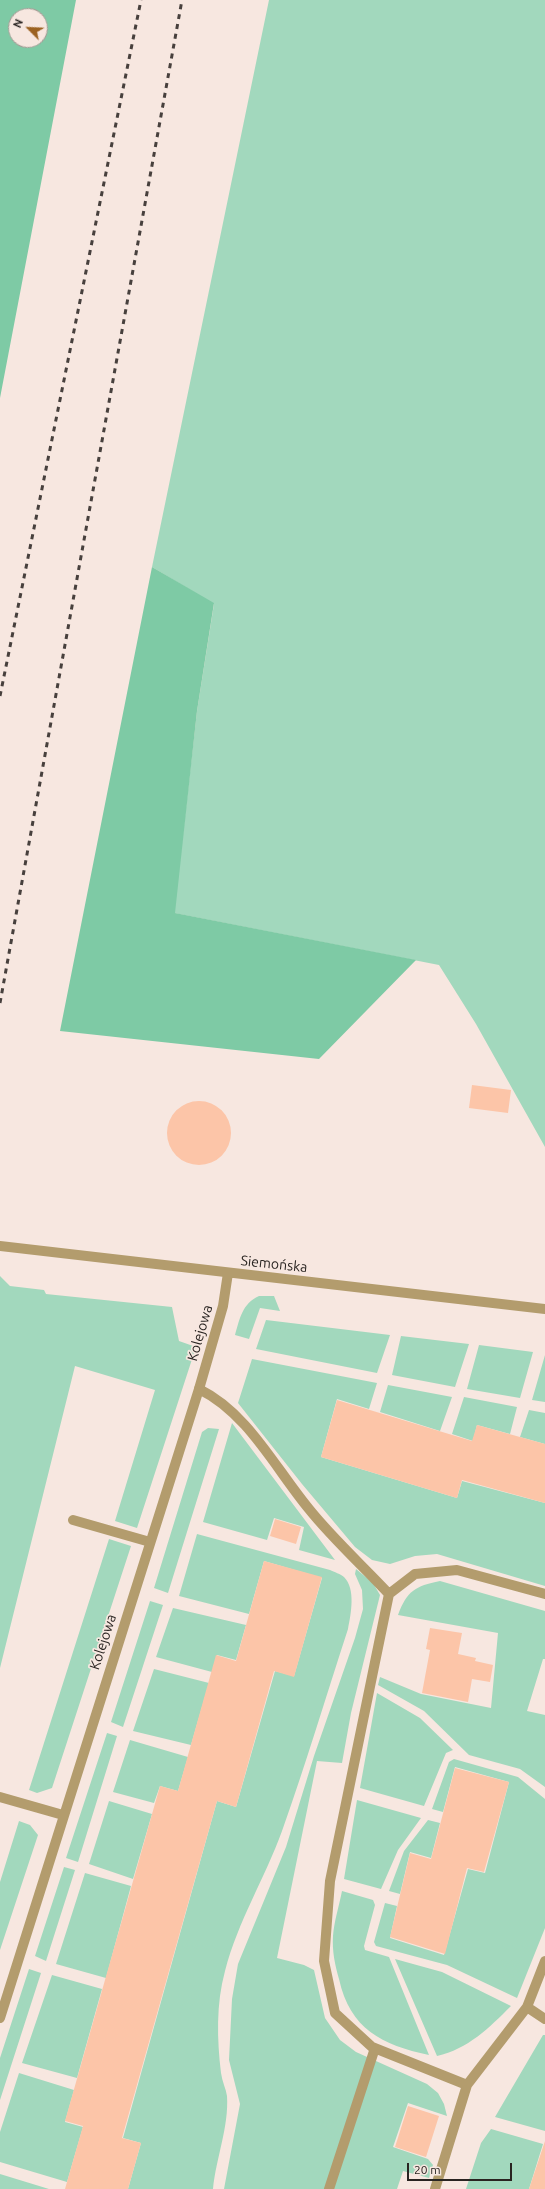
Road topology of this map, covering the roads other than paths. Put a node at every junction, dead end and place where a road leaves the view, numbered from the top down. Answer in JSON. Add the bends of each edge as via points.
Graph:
{"nodes":[{"id":1,"x":0,"y":1246,"type":"edge"},
{"id":2,"x":228,"y":1273,"type":"junction"},
{"id":3,"x":545,"y":1309,"type":"edge"},
{"id":4,"x":199,"y":1388,"type":"junction"},
{"id":5,"x":73,"y":1520,"type":"dead end"},
{"id":6,"x":150,"y":1542,"type":"junction"},
{"id":7,"x":389,"y":1594,"type":"junction"},
{"id":8,"x":545,"y":1594,"type":"edge"},
{"id":9,"x":0,"y":1797,"type":"edge"},
{"id":10,"x":63,"y":1815,"type":"junction"},
{"id":11,"x":545,"y":1961,"type":"edge"},
{"id":12,"x":4,"y":1994,"type":"edge"},
{"id":13,"x":527,"y":2007,"type":"junction"},
{"id":14,"x":0,"y":2018,"type":"edge"},
{"id":15,"x":545,"y":2019,"type":"edge"},
{"id":16,"x":375,"y":2048,"type":"junction"},
{"id":17,"x":467,"y":2085,"type":"junction"},
{"id":18,"x":330,"y":2189,"type":"edge"},
{"id":19,"x":435,"y":2189,"type":"edge"}],
"edges":[{"from":1,"to":2,"type":"street","name":"Siemońska"},
{"from":2,"to":3,"type":"street","name":"Siemońska"},
{"from":2,"to":4,"type":"street","name":"Kolejowa","via":[[223,1306]]},
{"from":4,"to":6,"type":"street","name":"Kolejowa"},
{"from":4,"to":7,"type":"street","via":[[214,1396],[233,1412],[310,1510]]},
{"from":5,"to":6,"type":"street"},
{"from":6,"to":10,"type":"street","name":"Kolejowa"},
{"from":7,"to":8,"type":"street","via":[[415,1574],[457,1570]]},
{"from":7,"to":16,"type":"street","via":[[330,1881],[324,1961],[335,2013]]},
{"from":9,"to":10,"type":"street"},
{"from":10,"to":12,"type":"street","name":"Kolejowa"},
{"from":11,"to":13,"type":"street"},
{"from":12,"to":14,"type":"street","name":"Kolejowa"},
{"from":13,"to":15,"type":"street"},
{"from":13,"to":17,"type":"street"},
{"from":16,"to":17,"type":"street"},
{"from":16,"to":18,"type":"street"},
{"from":17,"to":19,"type":"street"}]}
